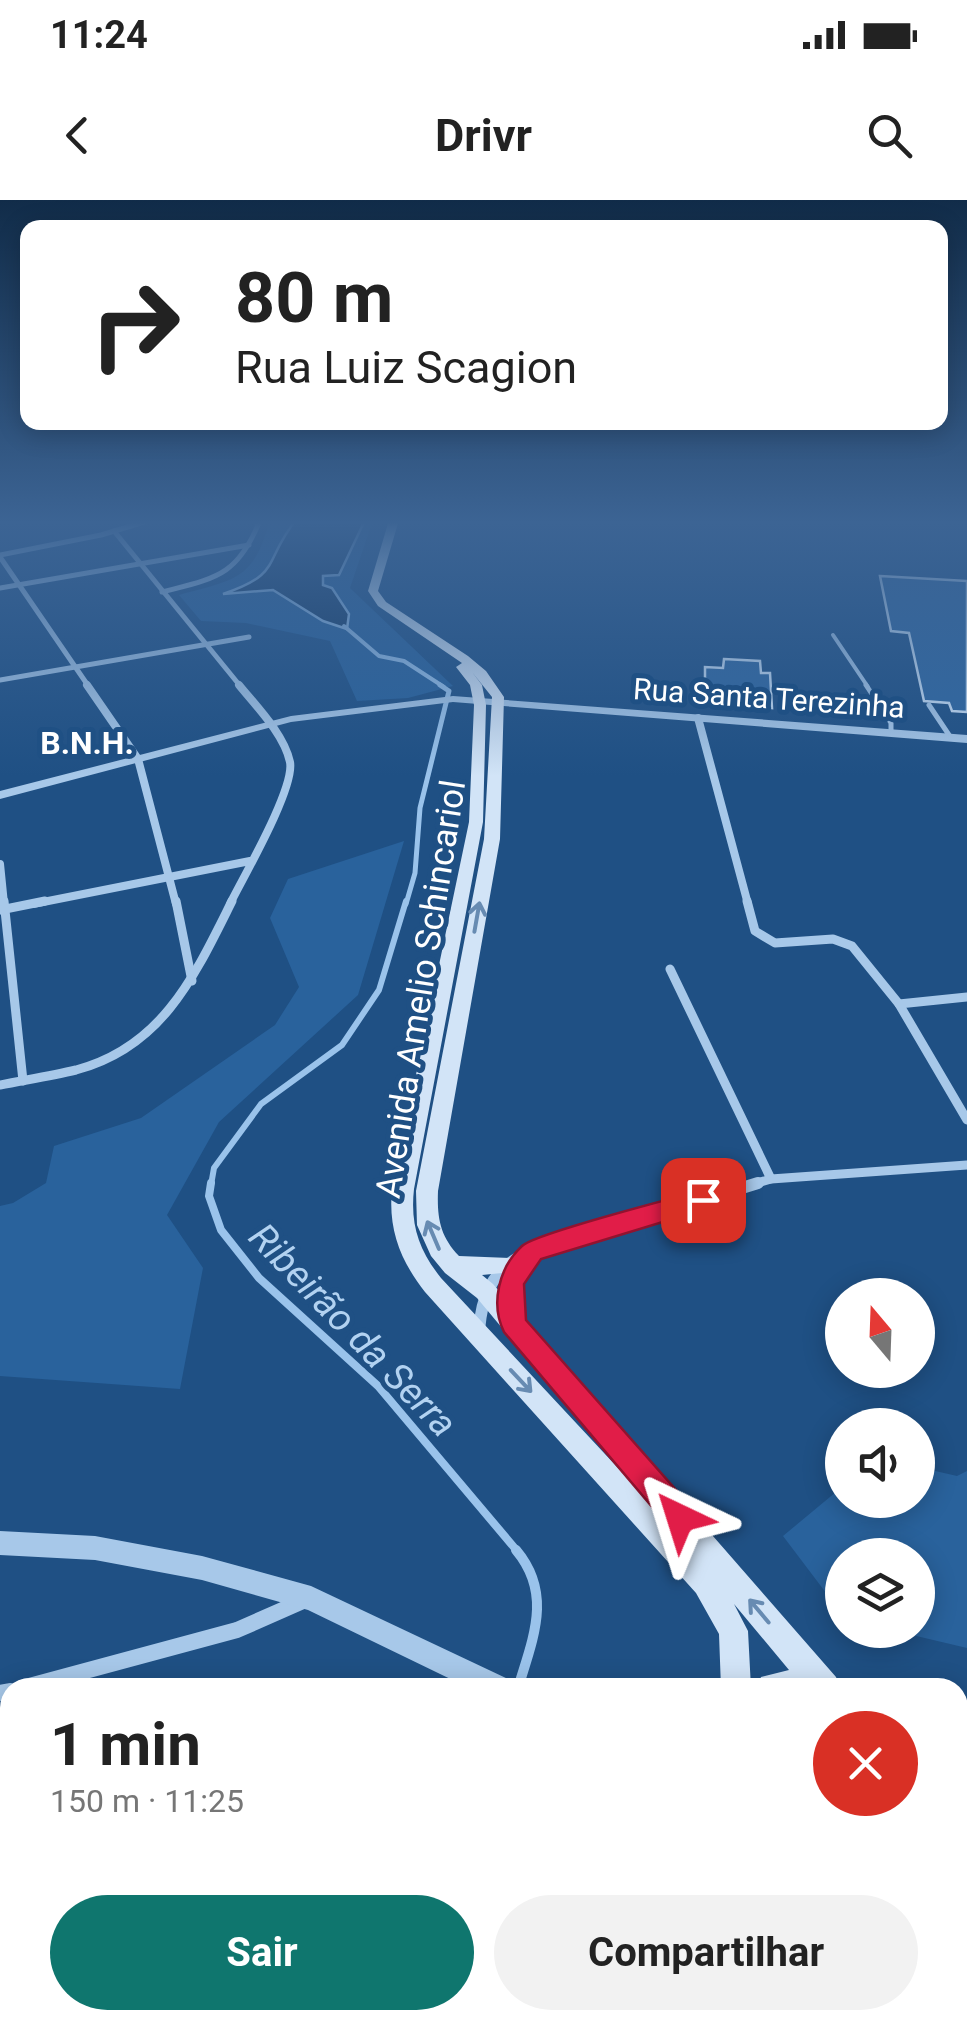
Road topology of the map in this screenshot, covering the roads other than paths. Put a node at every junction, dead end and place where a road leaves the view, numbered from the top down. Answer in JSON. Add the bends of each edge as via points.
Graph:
{"nodes":[{"id":1,"x":32,"y":605,"type":"edge"},
{"id":2,"x":173,"y":605,"type":"edge"},
{"id":3,"x":370,"y":605,"type":"edge"},
{"id":4,"x":384,"y":605,"type":"edge"},
{"id":5,"x":833,"y":635,"type":"dead end"},
{"id":6,"x":249,"y":637,"type":"dead end"},
{"id":7,"x":205,"y":645,"type":"junction"},
{"id":8,"x":75,"y":668,"type":"junction"},
{"id":9,"x":0,"y":680,"type":"edge"},
{"id":10,"x":472,"y":700,"type":"junction"},
{"id":11,"x":929,"y":705,"type":"dead end"},
{"id":12,"x":698,"y":718,"type":"junction"},
{"id":13,"x":270,"y":723,"type":"junction"},
{"id":14,"x":891,"y":733,"type":"junction"},
{"id":15,"x":951,"y":738,"type":"junction"},
{"id":16,"x":967,"y":739,"type":"edge"},
{"id":17,"x":138,"y":759,"type":"junction"},
{"id":18,"x":0,"y":794,"type":"edge"},
{"id":19,"x":250,"y":861,"type":"junction"},
{"id":20,"x":0,"y":864,"type":"edge"},
{"id":21,"x":170,"y":877,"type":"junction"},
{"id":22,"x":2,"y":909,"type":"edge"},
{"id":23,"x":670,"y":969,"type":"dead end"},
{"id":24,"x":192,"y":982,"type":"junction"},
{"id":25,"x":967,"y":996,"type":"edge"},
{"id":26,"x":898,"y":1004,"type":"junction"},
{"id":27,"x":24,"y":1081,"type":"junction"},
{"id":28,"x":0,"y":1085,"type":"edge"},
{"id":29,"x":967,"y":1120,"type":"edge"},
{"id":30,"x":967,"y":1165,"type":"edge"},
{"id":31,"x":771,"y":1179,"type":"junction"},
{"id":32,"x":532,"y":1251,"type":"junction"},
{"id":33,"x":504,"y":1265,"type":"junction"},
{"id":34,"x":454,"y":1266,"type":"junction"},
{"id":35,"x":485,"y":1291,"type":"junction"},
{"id":36,"x":513,"y":1324,"type":"junction"},
{"id":37,"x":478,"y":1335,"type":"junction"},
{"id":38,"x":0,"y":1543,"type":"edge"},
{"id":39,"x":311,"y":1598,"type":"junction"},
{"id":40,"x":59,"y":1678,"type":"edge"},
{"id":41,"x":480,"y":1678,"type":"edge"},
{"id":42,"x":735,"y":1678,"type":"edge"},
{"id":43,"x":816,"y":1678,"type":"edge"}],
"edges":[{"from":1,"to":8,"type":"street"},
{"from":2,"to":7,"type":"street"},
{"from":3,"to":10,"type":"main road","via":[[457,663],[473,679]]},
{"from":4,"to":10,"type":"main road","via":[[482,674]]},
{"from":5,"to":14,"type":"lane"},
{"from":6,"to":7,"type":"street"},
{"from":7,"to":8,"type":"street"},
{"from":7,"to":13,"type":"street"},
{"from":8,"to":9,"type":"street"},
{"from":8,"to":17,"type":"street"},
{"from":10,"to":12,"type":"street","name":"Rua Santa Terezinha"},
{"from":10,"to":13,"type":"street","name":"Rua Santa Terezinha"},
{"from":34,"to":10,"type":"main road","name":"Avenida Amelio Schincariol","one_way":true,"via":[[432,1240],[425,1207],[492,839]]},
{"from":10,"to":37,"type":"main road","name":"Avenida Amelio Schincariol","via":[[479,787],[473,838],[400,1210],[418,1266]]},
{"from":11,"to":15,"type":"lane"},
{"from":12,"to":14,"type":"street","name":"Rua Santa Terezinha"},
{"from":12,"to":26,"type":"street","via":[[755,931],[767,942],[846,942]]},
{"from":13,"to":17,"type":"street","name":"Rua Santa Terezinha"},
{"from":13,"to":19,"type":"street","via":[[290,762],[288,786]]},
{"from":14,"to":15,"type":"street","name":"Rua Santa Terezinha"},
{"from":15,"to":16,"type":"street","name":"Rua Santa Terezinha"},
{"from":17,"to":18,"type":"street","name":"Rua Santa Terezinha"},
{"from":17,"to":21,"type":"street"},
{"from":19,"to":21,"type":"street"},
{"from":19,"to":24,"type":"street"},
{"from":20,"to":22,"type":"street"},
{"from":21,"to":22,"type":"street"},
{"from":21,"to":24,"type":"street"},
{"from":22,"to":27,"type":"street"},
{"from":23,"to":31,"type":"street"},
{"from":24,"to":27,"type":"street","via":[[154,1028],[116,1053]]},
{"from":25,"to":26,"type":"street"},
{"from":26,"to":29,"type":"street"},
{"from":27,"to":28,"type":"street"},
{"from":30,"to":31,"type":"street"},
{"from":31,"to":32,"type":"street"},
{"from":32,"to":33,"type":"street"},
{"from":32,"to":36,"type":"street","via":[[511,1282]]},
{"from":33,"to":34,"type":"main road"},
{"from":33,"to":35,"type":"street"},
{"from":34,"to":35,"type":"main road","name":"Avenida Amelio Schincariol"},
{"from":35,"to":36,"type":"main road","name":"Avenida Amelio Schincariol"},
{"from":35,"to":37,"type":"street"},
{"from":43,"to":36,"type":"main road","name":"Avenida Amelio Schincariol","one_way":true},
{"from":37,"to":42,"type":"main road","name":"Avenida Amelio Schincariol","one_way":true,"via":[[706,1583],[733,1631]]},
{"from":38,"to":39,"type":"street","via":[[95,1548]]},
{"from":39,"to":40,"type":"street","via":[[237,1630]]},
{"from":39,"to":41,"type":"street"}]}
